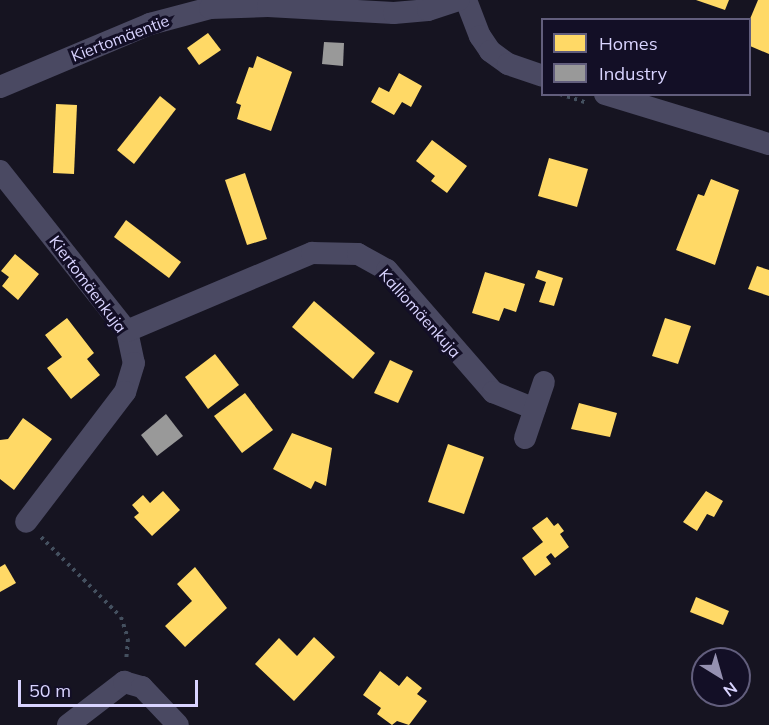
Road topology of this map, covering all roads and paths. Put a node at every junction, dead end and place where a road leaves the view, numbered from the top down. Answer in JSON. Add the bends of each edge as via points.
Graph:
{"nodes":[{"id":1,"x":458,"y":0,"type":"edge"},
{"id":2,"x":466,"y":0,"type":"edge"},
{"id":3,"x":541,"y":75,"type":"edge"},
{"id":4,"x":0,"y":87,"type":"edge"},
{"id":5,"x":612,"y":96,"type":"edge"},
{"id":6,"x":769,"y":144,"type":"edge"},
{"id":7,"x":0,"y":171,"type":"edge"},
{"id":8,"x":127,"y":331,"type":"junction"},
{"id":9,"x":544,"y":382,"type":"dead end"},
{"id":10,"x":535,"y":409,"type":"junction"},
{"id":11,"x":525,"y":438,"type":"dead end"},
{"id":12,"x":26,"y":522,"type":"joint"},
{"id":13,"x":124,"y":681,"type":"junction"},
{"id":14,"x":68,"y":725,"type":"edge"},
{"id":15,"x":178,"y":725,"type":"edge"}],
"edges":[{"from":1,"to":4,"type":"street","name":"Kiertomäentie","via":[[428,10],[394,13],[268,6],[210,8],[150,24]]},
{"from":2,"to":3,"type":"street","via":[[490,51],[508,64]]},
{"from":5,"to":6,"type":"street"},
{"from":7,"to":8,"type":"street","name":"Kiertomäenkuja"},
{"from":8,"to":10,"type":"street","name":"Kalliomäenkuja","via":[[312,253],[358,254],[387,270],[493,392]]},
{"from":8,"to":12,"type":"street","name":"Kiertomäenkuja","via":[[134,363],[125,392]]},
{"from":9,"to":10,"type":"street"},
{"from":10,"to":11,"type":"street"},
{"from":12,"to":13,"type":"path","via":[[121,617],[128,639]]},
{"from":13,"to":14,"type":"street"},
{"from":13,"to":15,"type":"street","via":[[142,687]]}]}
